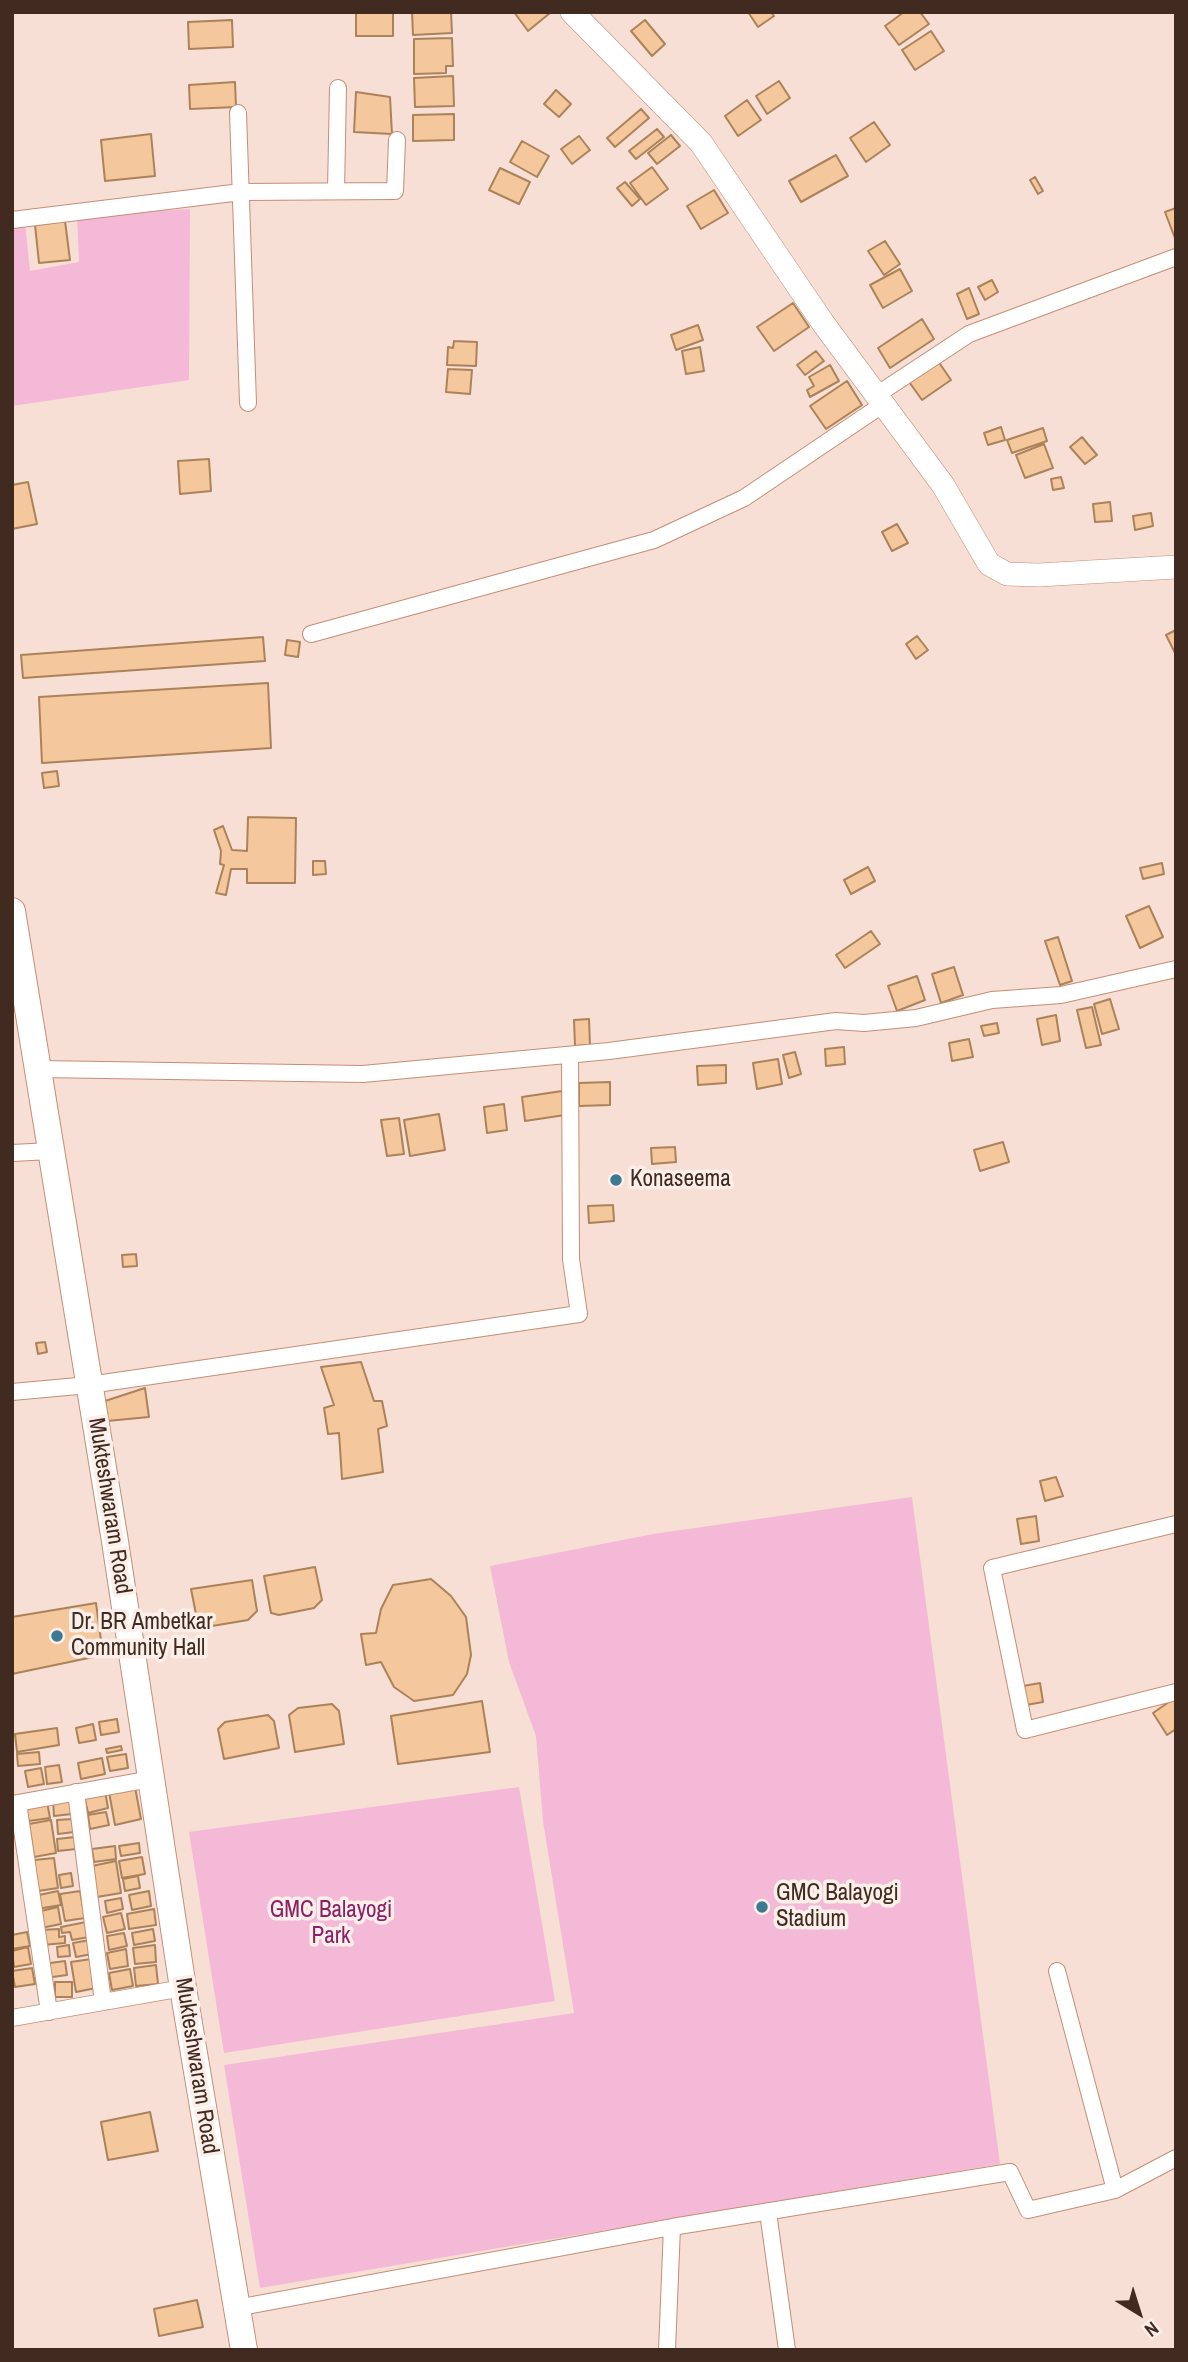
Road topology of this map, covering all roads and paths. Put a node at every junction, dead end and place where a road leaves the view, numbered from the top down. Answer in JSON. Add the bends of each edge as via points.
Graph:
{"nodes":[{"id":1,"x":572,"y":12,"type":"edge"},
{"id":2,"x":338,"y":88,"type":"dead end"},
{"id":3,"x":238,"y":113,"type":"dead end"},
{"id":4,"x":397,"y":140,"type":"dead end"},
{"id":5,"x":336,"y":191,"type":"junction"},
{"id":6,"x":241,"y":192,"type":"junction"},
{"id":7,"x":12,"y":220,"type":"edge"},
{"id":8,"x":1176,"y":257,"type":"edge"},
{"id":9,"x":879,"y":401,"type":"junction"},
{"id":10,"x":248,"y":403,"type":"dead end"},
{"id":11,"x":1176,"y":566,"type":"edge"},
{"id":12,"x":311,"y":634,"type":"dead end"},
{"id":13,"x":12,"y":911,"type":"edge"},
{"id":14,"x":1176,"y":969,"type":"edge"},
{"id":15,"x":570,"y":1055,"type":"junction"},
{"id":16,"x":40,"y":1069,"type":"junction"},
{"id":17,"x":51,"y":1151,"type":"junction"},
{"id":18,"x":12,"y":1153,"type":"edge"},
{"id":19,"x":89,"y":1385,"type":"junction"},
{"id":20,"x":12,"y":1392,"type":"edge"},
{"id":21,"x":1176,"y":1524,"type":"edge"},
{"id":22,"x":1176,"y":1692,"type":"edge"},
{"id":23,"x":151,"y":1779,"type":"junction"},
{"id":24,"x":76,"y":1792,"type":"junction"},
{"id":25,"x":15,"y":1803,"type":"edge"},
{"id":26,"x":1057,"y":1971,"type":"dead end"},
{"id":27,"x":183,"y":1988,"type":"junction"},
{"id":28,"x":103,"y":2002,"type":"junction"},
{"id":29,"x":49,"y":2012,"type":"junction"},
{"id":30,"x":12,"y":2018,"type":"edge"},
{"id":31,"x":1176,"y":2158,"type":"edge"},
{"id":32,"x":1115,"y":2190,"type":"junction"},
{"id":33,"x":768,"y":2212,"type":"junction"},
{"id":34,"x":672,"y":2227,"type":"junction"},
{"id":35,"x":236,"y":2308,"type":"junction"},
{"id":36,"x":244,"y":2350,"type":"edge"},
{"id":37,"x":667,"y":2350,"type":"edge"},
{"id":38,"x":787,"y":2350,"type":"edge"}],
"edges":[{"from":1,"to":9,"type":"main road","via":[[701,143]]},
{"from":2,"to":5,"type":"street"},
{"from":3,"to":6,"type":"street"},
{"from":4,"to":5,"type":"street","via":[[395,191]]},
{"from":5,"to":6,"type":"street"},
{"from":6,"to":7,"type":"street"},
{"from":6,"to":10,"type":"street"},
{"from":8,"to":9,"type":"street","via":[[969,334]]},
{"from":9,"to":11,"type":"main road","via":[[943,485],[989,564],[1007,574],[1039,575]]},
{"from":9,"to":12,"type":"street","via":[[744,498],[654,540]]},
{"from":13,"to":16,"type":"main road","name":"Mukteshwaram Road"},
{"from":14,"to":15,"type":"street","via":[[1061,995],[992,1000],[916,1018],[836,1021]]},
{"from":15,"to":16,"type":"street","via":[[363,1074]]},
{"from":15,"to":19,"type":"street","via":[[571,1259],[579,1314]]},
{"from":16,"to":17,"type":"main road","name":"Mukteshwaram Road"},
{"from":17,"to":18,"type":"street"},
{"from":17,"to":19,"type":"main road","name":"Mukteshwaram Road"},
{"from":19,"to":20,"type":"street"},
{"from":19,"to":23,"type":"main road","name":"Mukteshwaram Road"},
{"from":21,"to":22,"type":"street","via":[[992,1568],[1025,1730]]},
{"from":23,"to":24,"type":"street"},
{"from":23,"to":27,"type":"main road","name":"Mukteshwaram Road"},
{"from":24,"to":25,"type":"street"},
{"from":24,"to":28,"type":"street"},
{"from":25,"to":29,"type":"street"},
{"from":26,"to":32,"type":"street"},
{"from":27,"to":28,"type":"street"},
{"from":27,"to":35,"type":"main road","name":"Mukteshwaram Road"},
{"from":28,"to":29,"type":"street"},
{"from":29,"to":30,"type":"street"},
{"from":31,"to":32,"type":"street"},
{"from":32,"to":33,"type":"street","via":[[1028,2210],[1010,2172]]},
{"from":33,"to":34,"type":"street"},
{"from":33,"to":38,"type":"street"},
{"from":34,"to":35,"type":"street"},
{"from":34,"to":37,"type":"street"},
{"from":35,"to":36,"type":"main road","name":"Mukteshwaram Road"}]}
